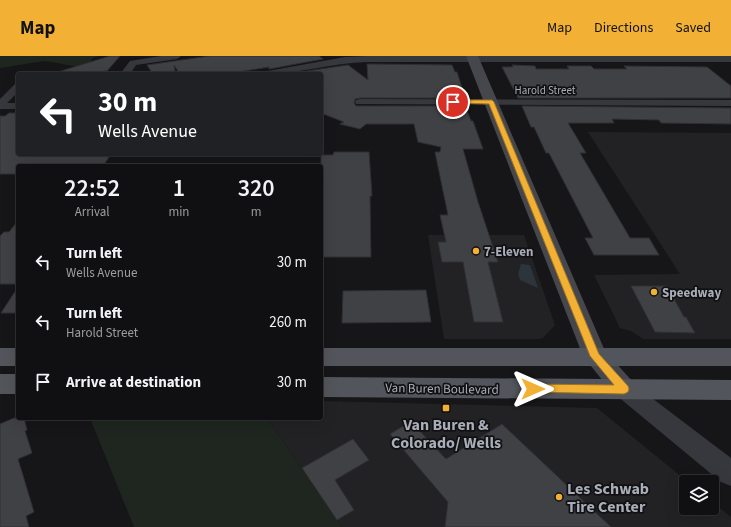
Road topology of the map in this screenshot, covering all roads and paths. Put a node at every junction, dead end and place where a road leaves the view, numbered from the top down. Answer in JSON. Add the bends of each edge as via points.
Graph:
{"nodes":[{"id":1,"x":177,"y":56,"type":"edge"},
{"id":2,"x":472,"y":57,"type":"edge"},
{"id":3,"x":731,"y":60,"type":"edge"},
{"id":4,"x":127,"y":72,"type":"edge"},
{"id":5,"x":279,"y":72,"type":"edge"},
{"id":6,"x":16,"y":88,"type":"edge"},
{"id":7,"x":360,"y":102,"type":"dead end"},
{"id":8,"x":492,"y":102,"type":"junction"},
{"id":9,"x":731,"y":103,"type":"edge"},
{"id":10,"x":0,"y":105,"type":"edge"},
{"id":11,"x":16,"y":106,"type":"edge"},
{"id":12,"x":595,"y":356,"type":"junction"},
{"id":13,"x":0,"y":357,"type":"edge"},
{"id":14,"x":16,"y":357,"type":"edge"},
{"id":15,"x":323,"y":357,"type":"edge"},
{"id":16,"x":731,"y":357,"type":"edge"},
{"id":17,"x":0,"y":384,"type":"edge"},
{"id":18,"x":16,"y":384,"type":"edge"},
{"id":19,"x":323,"y":387,"type":"edge"},
{"id":20,"x":624,"y":389,"type":"junction"},
{"id":21,"x":731,"y":390,"type":"edge"},
{"id":22,"x":731,"y":474,"type":"edge"}],
"edges":[{"from":1,"to":4,"type":"street","via":[[133,63]]},
{"from":2,"to":3,"type":"street"},
{"from":2,"to":5,"type":"street","via":[[345,60]]},
{"from":2,"to":8,"type":"main road"},
{"from":6,"to":10,"type":"street"},
{"from":7,"to":8,"type":"street","name":"Harold Street"},
{"from":8,"to":9,"type":"street","name":"Harold Street"},
{"from":8,"to":12,"type":"main road"},
{"from":10,"to":11,"type":"street"},
{"from":12,"to":15,"type":"main road"},
{"from":12,"to":16,"type":"main road"},
{"from":12,"to":20,"type":"main road"},
{"from":13,"to":14,"type":"main road"},
{"from":17,"to":18,"type":"main road"},
{"from":19,"to":20,"type":"main road","name":"Van Buren Boulevard"},
{"from":20,"to":21,"type":"main road","name":"Van Buren Boulevard"},
{"from":20,"to":22,"type":"street"}]}
